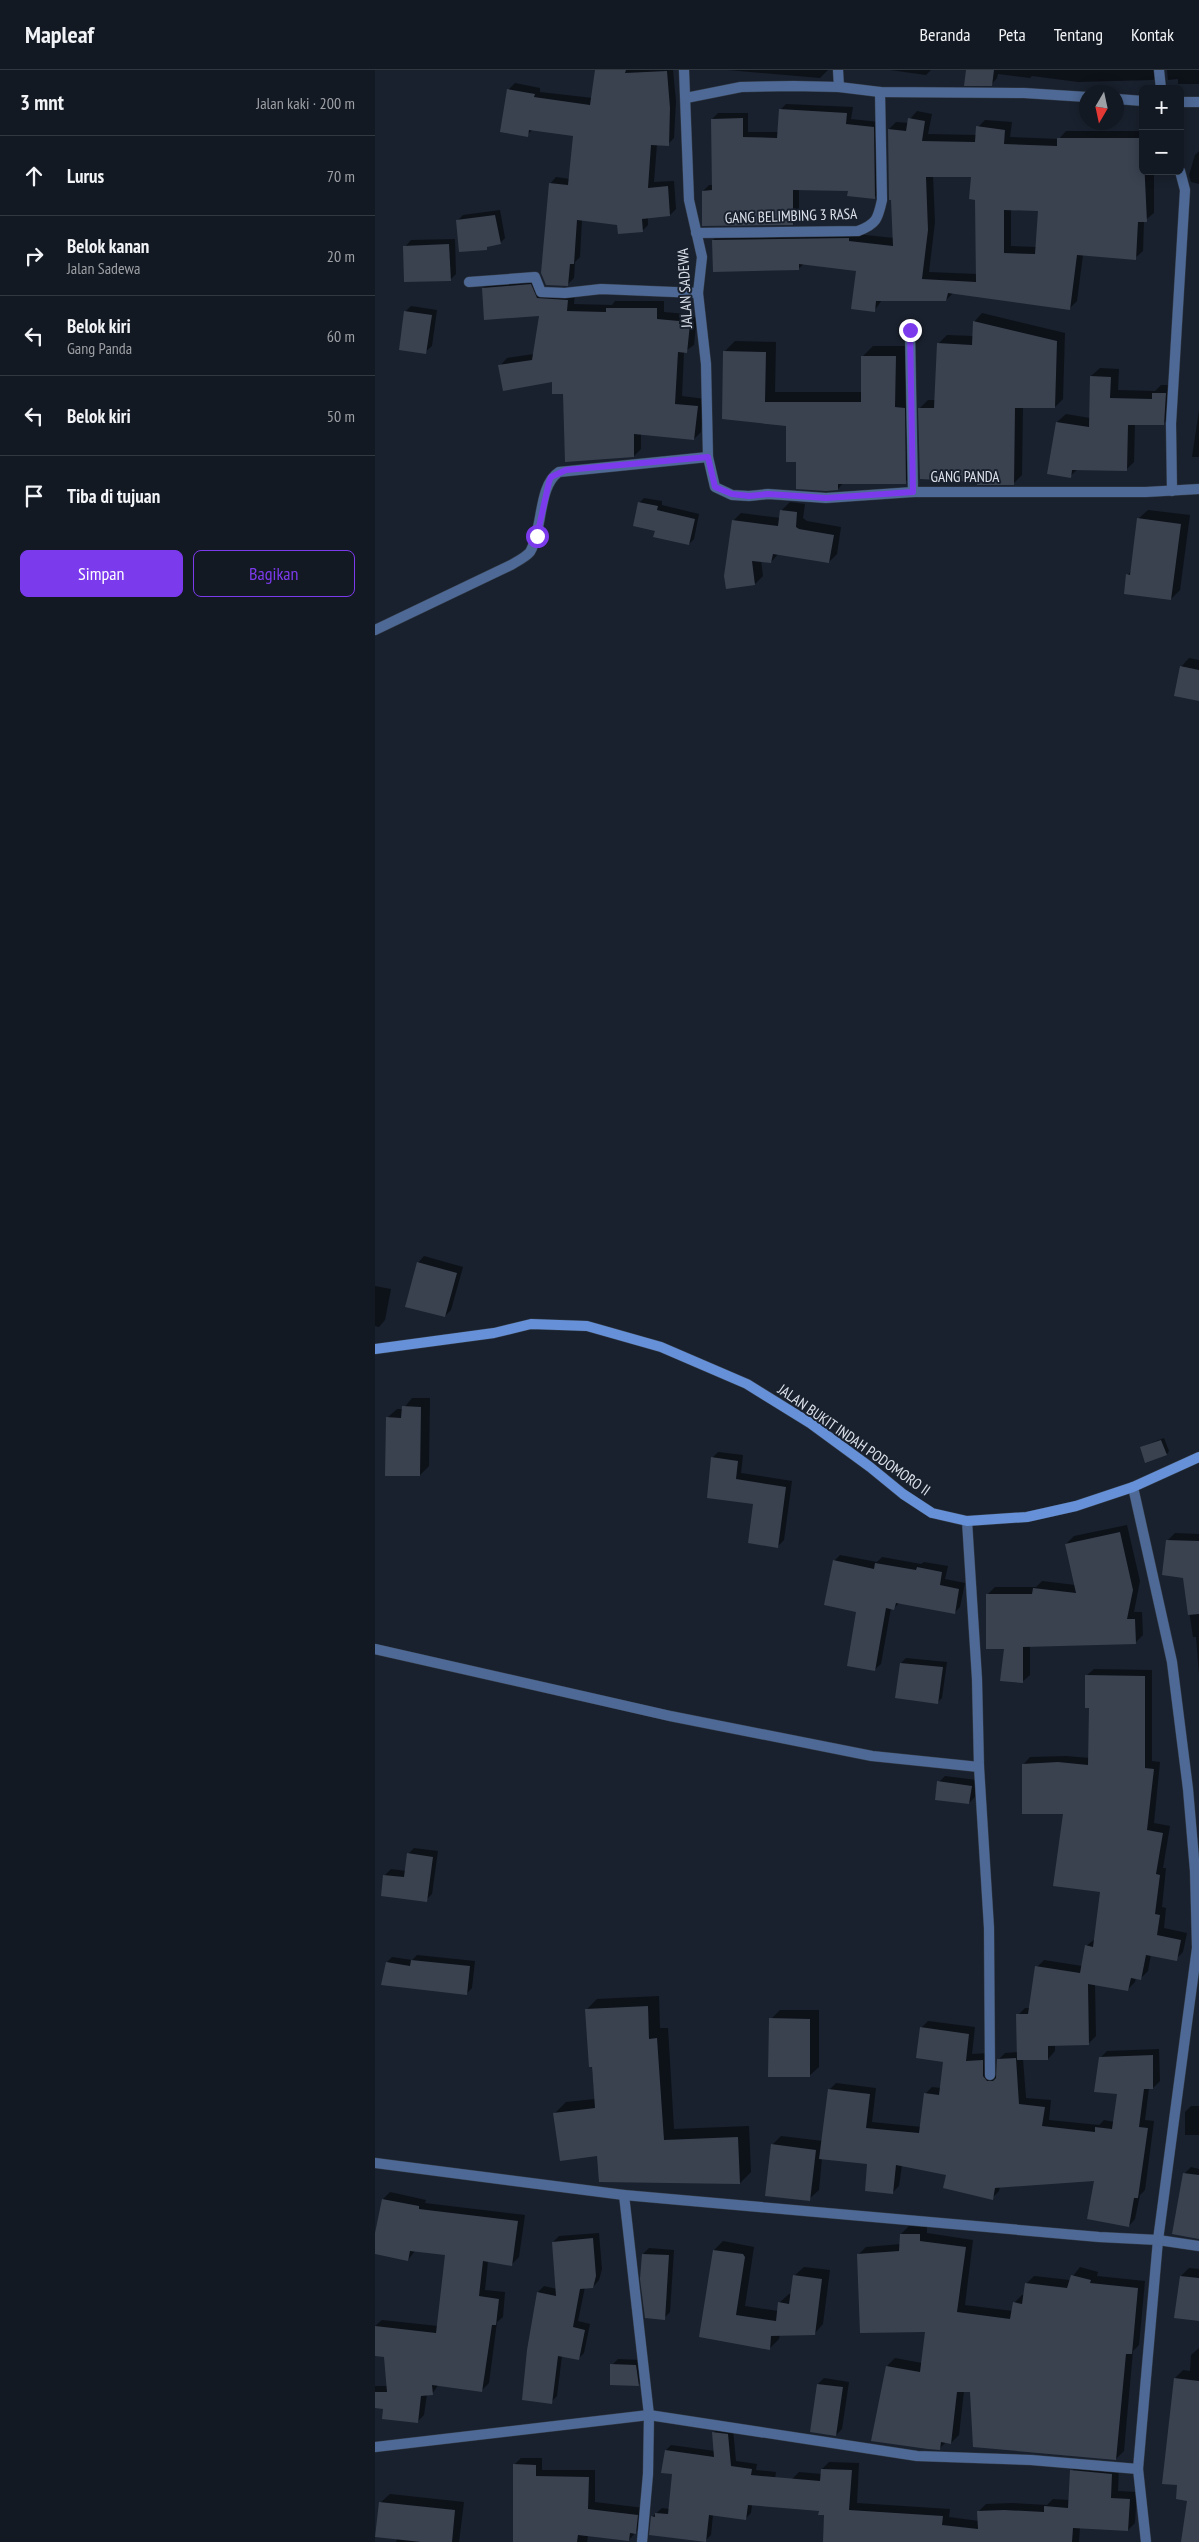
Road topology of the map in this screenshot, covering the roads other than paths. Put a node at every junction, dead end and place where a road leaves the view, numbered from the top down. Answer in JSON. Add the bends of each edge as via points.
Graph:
{"nodes":[{"id":1,"x":684,"y":70,"type":"edge"},
{"id":2,"x":838,"y":70,"type":"edge"},
{"id":3,"x":1159,"y":70,"type":"edge"},
{"id":4,"x":1161,"y":85,"type":"edge"},
{"id":5,"x":839,"y":88,"type":"junction"},
{"id":6,"x":880,"y":92,"type":"junction"},
{"id":7,"x":1079,"y":96,"type":"edge"},
{"id":8,"x":686,"y":98,"type":"junction"},
{"id":9,"x":1124,"y":100,"type":"edge"},
{"id":10,"x":1139,"y":101,"type":"edge"},
{"id":11,"x":1184,"y":102,"type":"edge"},
{"id":12,"x":1199,"y":102,"type":"edge"},
{"id":13,"x":1181,"y":175,"type":"edge"},
{"id":14,"x":695,"y":233,"type":"junction"},
{"id":15,"x":469,"y":282,"type":"dead end"},
{"id":16,"x":698,"y":293,"type":"junction"},
{"id":17,"x":910,"y":330,"type":"dead end"},
{"id":18,"x":708,"y":457,"type":"junction"},
{"id":19,"x":1199,"y":489,"type":"edge"},
{"id":20,"x":1172,"y":490,"type":"junction"},
{"id":21,"x":913,"y":492,"type":"junction"},
{"id":22,"x":732,"y":494,"type":"joint"},
{"id":23,"x":375,"y":630,"type":"edge"},
{"id":24,"x":375,"y":1350,"type":"edge"},
{"id":25,"x":1199,"y":1457,"type":"edge"},
{"id":26,"x":1133,"y":1487,"type":"junction"},
{"id":27,"x":967,"y":1521,"type":"junction"},
{"id":28,"x":375,"y":1649,"type":"edge"},
{"id":29,"x":979,"y":1768,"type":"junction"},
{"id":30,"x":991,"y":2075,"type":"dead end"},
{"id":31,"x":375,"y":2163,"type":"edge"},
{"id":32,"x":624,"y":2195,"type":"junction"},
{"id":33,"x":1158,"y":2240,"type":"junction"},
{"id":34,"x":1199,"y":2246,"type":"edge"},
{"id":35,"x":649,"y":2415,"type":"junction"},
{"id":36,"x":375,"y":2447,"type":"edge"},
{"id":37,"x":1137,"y":2469,"type":"junction"},
{"id":38,"x":642,"y":2542,"type":"edge"},
{"id":39,"x":1146,"y":2542,"type":"edge"}],
"edges":[{"from":1,"to":8,"type":"street","name":"JALAN SADEWA"},
{"from":2,"to":5,"type":"street"},
{"from":3,"to":4,"type":"street"},
{"from":5,"to":6,"type":"street"},
{"from":5,"to":8,"type":"street","via":[[741,87]]},
{"from":6,"to":7,"type":"street"},
{"from":6,"to":14,"type":"street","name":"GANG BELIMBING 3 RASA","via":[[882,200],[878,217],[870,226],[858,231]]},
{"from":8,"to":14,"type":"street","name":"JALAN SADEWA","via":[[689,200]]},
{"from":9,"to":10,"type":"street"},
{"from":11,"to":12,"type":"street"},
{"from":13,"to":20,"type":"street","via":[[1185,190],[1171,424]]},
{"from":14,"to":16,"type":"street","name":"JALAN SADEWA","via":[[701,257]]},
{"from":15,"to":16,"type":"street","via":[[535,277],[541,292],[601,289]]},
{"from":16,"to":18,"type":"street","name":"JALAN SADEWA","via":[[706,364]]},
{"from":17,"to":21,"type":"street"},
{"from":18,"to":22,"type":"street","name":"JALAN SADEWA","via":[[715,487]]},
{"from":18,"to":23,"type":"street","via":[[559,472],[549,482],[537,536],[529,553],[511,565]]},
{"from":19,"to":20,"type":"street","name":"GANG PANDA"},
{"from":20,"to":21,"type":"street","name":"GANG PANDA"},
{"from":21,"to":22,"type":"street","name":"GANG PANDA","via":[[826,498]]},
{"from":24,"to":27,"type":"street","name":"JALAN BUKIT INDAH PODOMORO II","via":[[494,1333],[531,1324],[587,1326],[661,1347],[747,1384],[810,1424],[932,1513]]},
{"from":25,"to":26,"type":"street","name":"JALAN BUKIT INDAH PODOMORO II"},
{"from":26,"to":27,"type":"street","name":"JALAN BUKIT INDAH PODOMORO II","via":[[1076,1506],[1027,1517]]},
{"from":26,"to":33,"type":"street","via":[[1172,1662],[1188,1789],[1195,1881],[1197,1948]]},
{"from":27,"to":29,"type":"street"},
{"from":28,"to":29,"type":"street","via":[[670,1716],[871,1756]]},
{"from":29,"to":30,"type":"street","via":[[989,1928]]},
{"from":31,"to":32,"type":"street"},
{"from":32,"to":33,"type":"street"},
{"from":32,"to":35,"type":"street"},
{"from":33,"to":34,"type":"street"},
{"from":33,"to":37,"type":"street"},
{"from":35,"to":36,"type":"street"},
{"from":35,"to":37,"type":"street","via":[[917,2456],[1031,2460]]},
{"from":35,"to":38,"type":"street"},
{"from":37,"to":39,"type":"street"}]}
